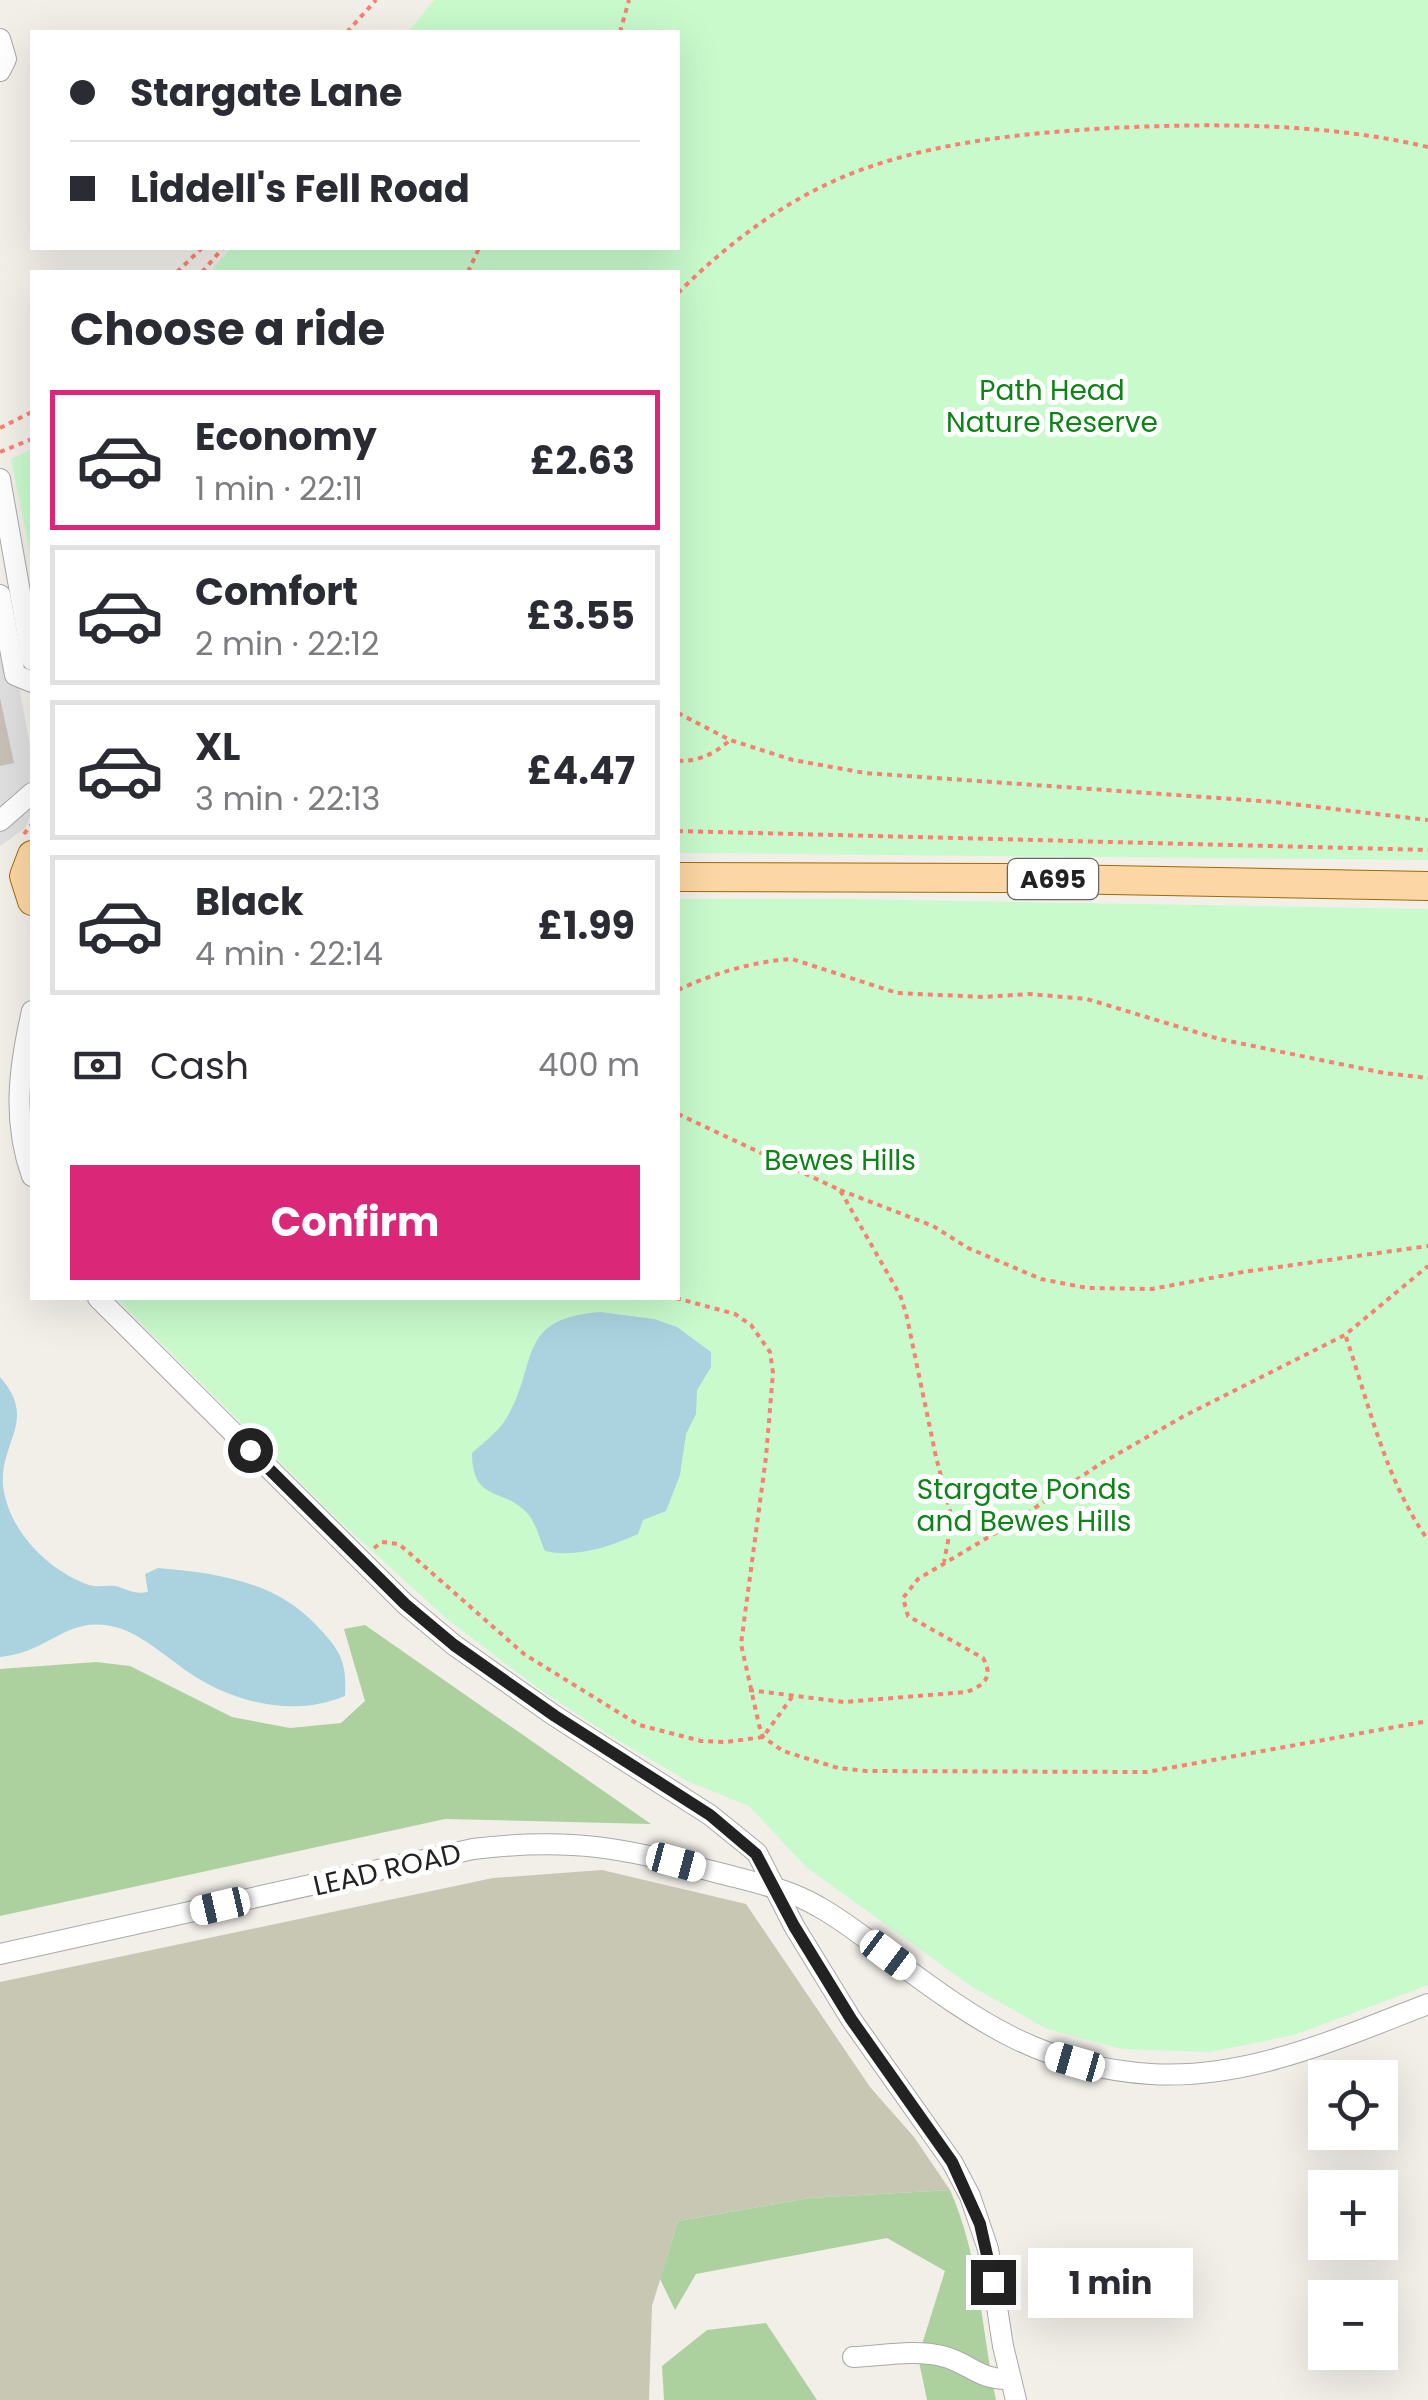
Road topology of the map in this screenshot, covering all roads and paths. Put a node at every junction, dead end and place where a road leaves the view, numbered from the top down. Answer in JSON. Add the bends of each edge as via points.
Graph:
{"nodes":[{"id":1,"x":376,"y":0,"type":"edge"},
{"id":2,"x":629,"y":0,"type":"edge"},
{"id":3,"x":349,"y":30,"type":"edge"},
{"id":4,"x":621,"y":30,"type":"edge"},
{"id":5,"x":0,"y":39,"type":"edge"},
{"id":6,"x":0,"y":72,"type":"edge"},
{"id":7,"x":1428,"y":147,"type":"edge"},
{"id":8,"x":200,"y":250,"type":"edge"},
{"id":9,"x":221,"y":250,"type":"edge"},
{"id":10,"x":179,"y":270,"type":"edge"},
{"id":11,"x":204,"y":270,"type":"edge"},
{"id":12,"x":680,"y":291,"type":"edge"},
{"id":13,"x":30,"y":413,"type":"edge"},
{"id":14,"x":0,"y":428,"type":"edge"},
{"id":15,"x":30,"y":440,"type":"edge"},
{"id":16,"x":0,"y":452,"type":"edge"},
{"id":17,"x":0,"y":479,"type":"edge"},
{"id":18,"x":2,"y":502,"type":"edge"},
{"id":19,"x":0,"y":594,"type":"edge"},
{"id":20,"x":30,"y":649,"type":"edge"},
{"id":21,"x":30,"y":681,"type":"edge"},
{"id":22,"x":680,"y":714,"type":"edge"},
{"id":23,"x":730,"y":740,"type":"junction"},
{"id":24,"x":680,"y":761,"type":"edge"},
{"id":25,"x":30,"y":796,"type":"edge"},
{"id":26,"x":0,"y":820,"type":"edge"},
{"id":27,"x":1428,"y":820,"type":"edge"},
{"id":28,"x":680,"y":831,"type":"edge"},
{"id":29,"x":1428,"y":850,"type":"edge"},
{"id":30,"x":30,"y":857,"type":"edge"},
{"id":31,"x":30,"y":861,"type":"edge"},
{"id":32,"x":0,"y":867,"type":"edge"},
{"id":33,"x":680,"y":877,"type":"edge"},
{"id":34,"x":1428,"y":886,"type":"edge"},
{"id":35,"x":0,"y":891,"type":"edge"},
{"id":36,"x":30,"y":896,"type":"edge"},
{"id":37,"x":30,"y":901,"type":"edge"},
{"id":38,"x":680,"y":988,"type":"edge"},
{"id":39,"x":30,"y":1022,"type":"edge"},
{"id":40,"x":1428,"y":1078,"type":"edge"},
{"id":41,"x":680,"y":1115,"type":"edge"},
{"id":42,"x":30,"y":1169,"type":"edge"},
{"id":43,"x":840,"y":1190,"type":"junction"},
{"id":44,"x":1428,"y":1246,"type":"edge"},
{"id":45,"x":1428,"y":1266,"type":"edge"},
{"id":46,"x":680,"y":1299,"type":"edge"},
{"id":47,"x":100,"y":1300,"type":"edge"},
{"id":48,"x":1345,"y":1336,"type":"junction"},
{"id":49,"x":1428,"y":1540,"type":"edge"},
{"id":50,"x":358,"y":1559,"type":"junction"},
{"id":51,"x":944,"y":1562,"type":"junction"},
{"id":52,"x":750,"y":1690,"type":"junction"},
{"id":53,"x":794,"y":1695,"type":"junction"},
{"id":54,"x":1428,"y":1721,"type":"edge"},
{"id":55,"x":764,"y":1737,"type":"junction"},
{"id":56,"x":776,"y":1888,"type":"junction"},
{"id":57,"x":0,"y":1954,"type":"edge"},
{"id":58,"x":1428,"y":2004,"type":"edge"},
{"id":59,"x":852,"y":2357,"type":"dead end"},
{"id":60,"x":1009,"y":2379,"type":"junction"},
{"id":61,"x":1016,"y":2400,"type":"edge"}],
"edges":[{"from":1,"to":3,"type":"path"},
{"from":2,"to":4,"type":"path"},
{"from":5,"to":6,"type":"street","via":[[6,59]]},
{"from":7,"to":12,"type":"path","via":[[1330,130],[1168,125],[1059,131],[924,150],[798,198],[747,231]]},
{"from":8,"to":10,"type":"path"},
{"from":9,"to":11,"type":"path"},
{"from":13,"to":14,"type":"path"},
{"from":15,"to":16,"type":"path"},
{"from":17,"to":18,"type":"street"},
{"from":18,"to":20,"type":"street"},
{"from":19,"to":21,"type":"street","via":[[15,674]]},
{"from":22,"to":23,"type":"path"},
{"from":23,"to":24,"type":"path","via":[[698,760]]},
{"from":23,"to":27,"type":"path","via":[[866,774],[1275,802]]},
{"from":25,"to":26,"type":"street"},
{"from":28,"to":29,"type":"path"},
{"from":30,"to":32,"type":"main road"},
{"from":31,"to":36,"type":"main road","via":[[24,876]]},
{"from":33,"to":34,"type":"main road","number":"A695"},
{"from":35,"to":37,"type":"main road"},
{"from":38,"to":40,"type":"path","via":[[792,959],[898,993],[1087,1000],[1219,1039]]},
{"from":39,"to":42,"type":"street","via":[[18,1102]]},
{"from":41,"to":43,"type":"path"},
{"from":43,"to":44,"type":"path","via":[[1042,1279],[1087,1288],[1152,1288]]},
{"from":43,"to":51,"type":"path","via":[[906,1313],[950,1511]]},
{"from":45,"to":48,"type":"path"},
{"from":46,"to":52,"type":"path","via":[[750,1325],[770,1352],[774,1373],[742,1621]]},
{"from":47,"to":50,"type":"street"},
{"from":48,"to":49,"type":"path","via":[[1394,1478]]},
{"from":48,"to":51,"type":"path","via":[[1167,1426]]},
{"from":50,"to":55,"type":"path","via":[[382,1542],[399,1544],[524,1654],[639,1726],[701,1742]]},
{"from":50,"to":56,"type":"street","via":[[454,1645],[734,1832],[764,1863]]},
{"from":51,"to":53,"type":"path","via":[[906,1590],[904,1606],[917,1622],[983,1658],[988,1674],[980,1688],[844,1702]]},
{"from":52,"to":53,"type":"path"},
{"from":52,"to":55,"type":"path"},
{"from":53,"to":55,"type":"path"},
{"from":54,"to":55,"type":"path","via":[[1129,1773],[866,1771],[797,1757]]},
{"from":56,"to":57,"type":"street","name":"LEAD ROAD","via":[[617,1848],[512,1845]]},
{"from":56,"to":58,"type":"street","name":"LEAD ROAD","via":[[817,1905],[997,2032],[1113,2070],[1183,2074],[1278,2059]]},
{"from":56,"to":60,"type":"street","via":[[851,2019],[970,2196],[988,2249]]},
{"from":59,"to":60,"type":"street","via":[[927,2353],[991,2380]]},
{"from":60,"to":61,"type":"street"}]}
